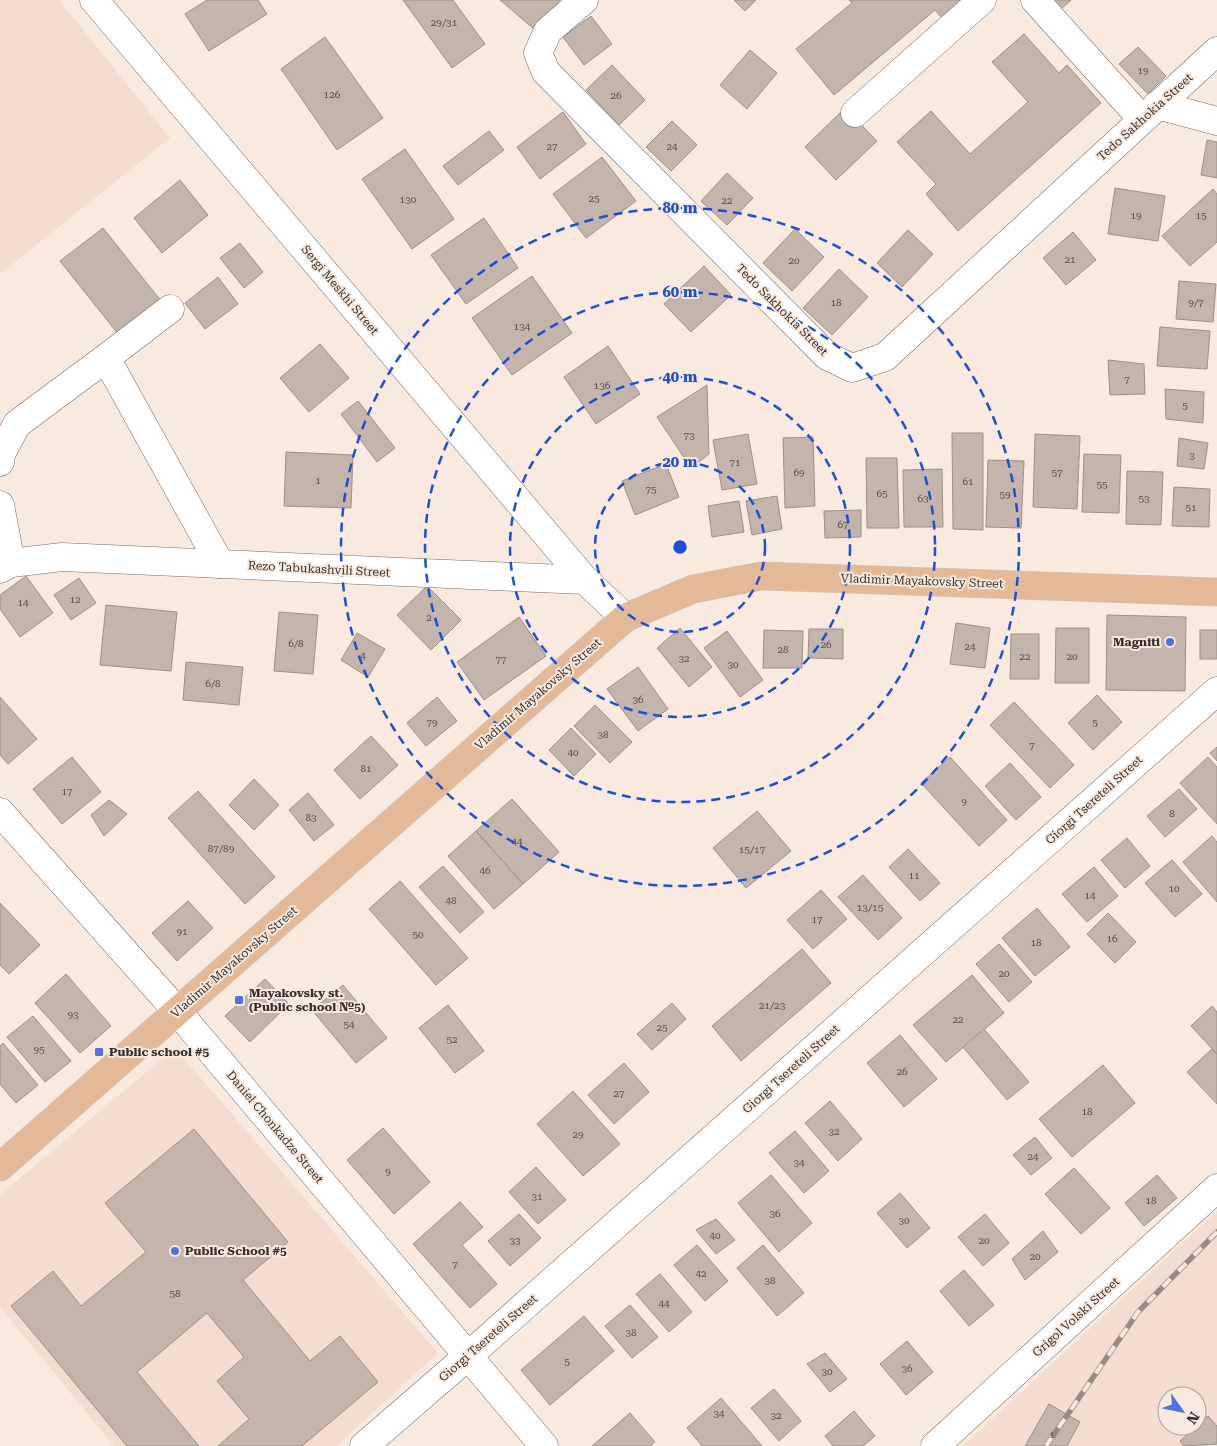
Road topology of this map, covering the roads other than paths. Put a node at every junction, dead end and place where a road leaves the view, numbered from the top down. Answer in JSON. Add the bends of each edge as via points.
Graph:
{"nodes":[{"id":1,"x":94,"y":0,"type":"edge"},
{"id":2,"x":584,"y":0,"type":"edge"},
{"id":3,"x":982,"y":0,"type":"edge"},
{"id":4,"x":1035,"y":0,"type":"edge"},
{"id":5,"x":1217,"y":51,"type":"edge"},
{"id":6,"x":855,"y":112,"type":"dead end"},
{"id":7,"x":1149,"y":112,"type":"junction"},
{"id":8,"x":1217,"y":121,"type":"edge"},
{"id":9,"x":170,"y":309,"type":"dead end"},
{"id":10,"x":106,"y":358,"type":"junction"},
{"id":11,"x":0,"y":462,"type":"edge"},
{"id":12,"x":0,"y":505,"type":"edge"},
{"id":13,"x":220,"y":564,"type":"junction"},
{"id":14,"x":6,"y":566,"type":"edge"},
{"id":15,"x":585,"y":580,"type":"junction"},
{"id":16,"x":1217,"y":587,"type":"edge"},
{"id":17,"x":625,"y":618,"type":"junction"},
{"id":18,"x":1217,"y":690,"type":"edge"},
{"id":19,"x":0,"y":812,"type":"edge"},
{"id":20,"x":178,"y":1012,"type":"junction"},
{"id":21,"x":0,"y":1167,"type":"edge"},
{"id":22,"x":1217,"y":1188,"type":"edge"},
{"id":23,"x":468,"y":1356,"type":"junction"},
{"id":24,"x":364,"y":1446,"type":"edge"},
{"id":25,"x":544,"y":1446,"type":"edge"},
{"id":26,"x":936,"y":1446,"type":"edge"}],
"edges":[{"from":1,"to":15,"type":"street","name":"Sergi Meskhi Street"},
{"from":2,"to":7,"type":"street","name":"Tedo Sakhokia Street","via":[[548,31],[538,54],[546,72],[827,356],[852,368],[885,356]]},
{"from":3,"to":6,"type":"street"},
{"from":4,"to":7,"type":"street"},
{"from":5,"to":7,"type":"street","name":"Tedo Sakhokia Street"},
{"from":7,"to":8,"type":"street"},
{"from":9,"to":10,"type":"street"},
{"from":10,"to":11,"type":"street","via":[[16,424]]},
{"from":10,"to":13,"type":"street"},
{"from":12,"to":14,"type":"street"},
{"from":13,"to":14,"type":"street","name":"Rezo Tabukashvili Street","via":[[62,557]]},
{"from":13,"to":15,"type":"street","name":"Rezo Tabukashvili Street"},
{"from":15,"to":17,"type":"street"},
{"from":16,"to":17,"type":"main road","name":"Vladimir Mayakovsky Street","via":[[761,576],[694,590]]},
{"from":17,"to":20,"type":"main road","name":"Vladimir Mayakovsky Street"},
{"from":18,"to":23,"type":"street","name":"Giorgi Tsereteli Street"},
{"from":19,"to":20,"type":"street","name":"Daniel Chonkadze Street"},
{"from":20,"to":21,"type":"main road","name":"Vladimir Mayakovsky Street"},
{"from":20,"to":23,"type":"street","name":"Daniel Chonkadze Street"},
{"from":22,"to":26,"type":"street","name":"Grigol Volski Street"},
{"from":23,"to":24,"type":"street","name":"Giorgi Tsereteli Street"},
{"from":23,"to":25,"type":"street","name":"Daniel Chonkadze Street"}]}
